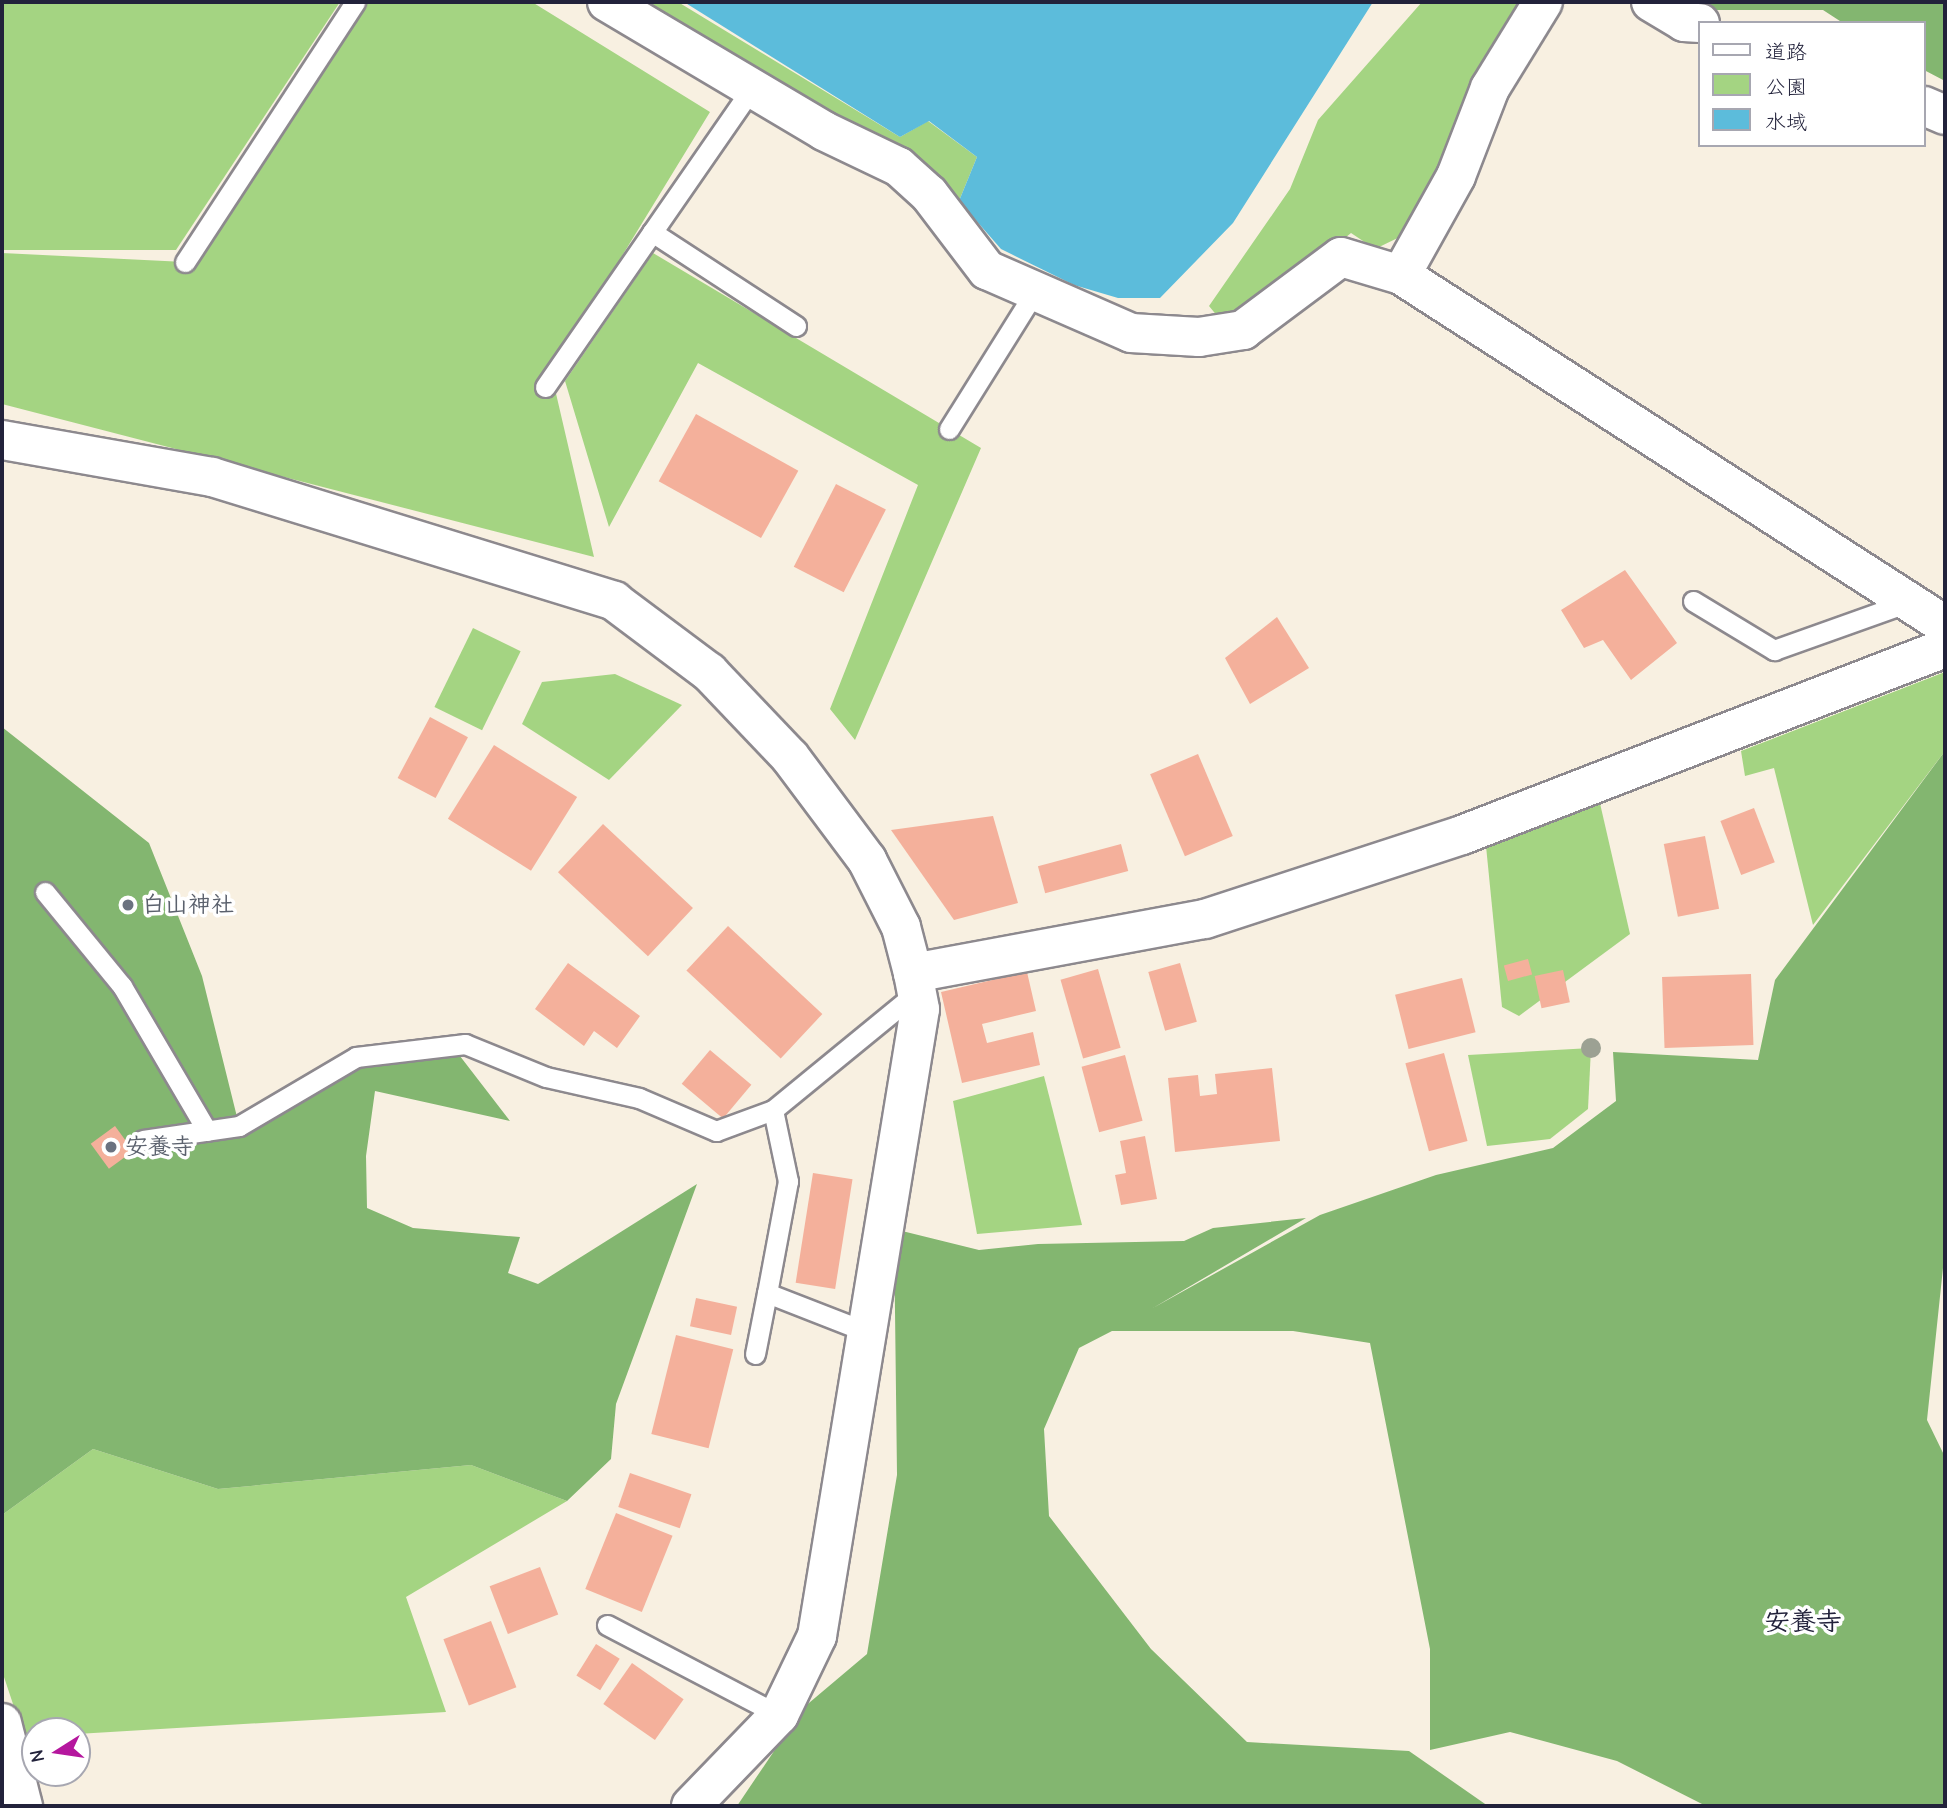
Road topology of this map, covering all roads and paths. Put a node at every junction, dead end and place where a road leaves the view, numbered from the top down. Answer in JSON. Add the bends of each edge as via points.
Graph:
{"nodes":[{"id":1,"x":355,"y":2,"type":"edge"},
{"id":2,"x":607,"y":2,"type":"edge"},
{"id":3,"x":1543,"y":2,"type":"edge"},
{"id":4,"x":1651,"y":2,"type":"edge"},
{"id":5,"x":1699,"y":23,"type":"edge"},
{"id":6,"x":751,"y":88,"type":"junction"},
{"id":7,"x":1926,"y":107,"type":"edge"},
{"id":8,"x":1945,"y":115,"type":"edge"},
{"id":9,"x":652,"y":232,"type":"junction"},
{"id":10,"x":185,"y":262,"type":"dead end"},
{"id":11,"x":1401,"y":275,"type":"junction"},
{"id":12,"x":1034,"y":293,"type":"junction"},
{"id":13,"x":796,"y":326,"type":"dead end"},
{"id":14,"x":545,"y":387,"type":"dead end"},
{"id":15,"x":950,"y":429,"type":"dead end"},
{"id":16,"x":2,"y":440,"type":"edge"},
{"id":17,"x":1693,"y":601,"type":"dead end"},
{"id":18,"x":1909,"y":602,"type":"junction"},
{"id":19,"x":1945,"y":625,"type":"edge"},
{"id":20,"x":1945,"y":648,"type":"edge"},
{"id":21,"x":45,"y":892,"type":"dead end"},
{"id":22,"x":915,"y":982,"type":"junction"},
{"id":23,"x":773,"y":1110,"type":"junction"},
{"id":24,"x":207,"y":1131,"type":"junction"},
{"id":25,"x":143,"y":1140,"type":"dead end"},
{"id":26,"x":767,"y":1293,"type":"junction"},
{"id":27,"x":867,"y":1332,"type":"junction"},
{"id":28,"x":755,"y":1354,"type":"dead end"},
{"id":29,"x":607,"y":1625,"type":"dead end"},
{"id":30,"x":779,"y":1714,"type":"junction"},
{"id":31,"x":2,"y":1723,"type":"edge"},
{"id":32,"x":23,"y":1806,"type":"edge"},
{"id":33,"x":691,"y":1806,"type":"edge"}],
"edges":[{"from":1,"to":10,"type":"lane"},
{"from":2,"to":6,"type":"street"},
{"from":3,"to":11,"type":"street","via":[[1490,88],[1456,176]]},
{"from":4,"to":5,"type":"street","via":[[1684,22]]},
{"from":6,"to":9,"type":"lane"},
{"from":6,"to":12,"type":"street","via":[[899,167],[929,194],[987,270]]},
{"from":7,"to":8,"type":"street"},
{"from":9,"to":13,"type":"lane"},
{"from":9,"to":14,"type":"lane"},
{"from":11,"to":12,"type":"street","via":[[1341,257],[1243,330],[1199,337],[1131,333]]},
{"from":11,"to":18,"type":"street"},
{"from":12,"to":15,"type":"lane"},
{"from":16,"to":22,"type":"street","via":[[212,477],[614,601],[709,672],[790,757],[867,860],[901,927]]},
{"from":17,"to":18,"type":"lane","via":[[1774,650]]},
{"from":18,"to":19,"type":"street"},
{"from":20,"to":22,"type":"street","via":[[1462,835],[1205,919]]},
{"from":21,"to":24,"type":"lane","via":[[122,986]]},
{"from":22,"to":23,"type":"lane"},
{"from":22,"to":27,"type":"street","via":[[920,1009]]},
{"from":23,"to":24,"type":"lane","via":[[716,1131],[639,1098],[546,1077],[465,1044],[356,1057],[239,1126]]},
{"from":23,"to":26,"type":"lane","via":[[788,1181]]},
{"from":24,"to":25,"type":"lane"},
{"from":26,"to":27,"type":"lane"},
{"from":26,"to":28,"type":"lane"},
{"from":27,"to":30,"type":"street","via":[[817,1636]]},
{"from":29,"to":30,"type":"lane"},
{"from":30,"to":33,"type":"street"},
{"from":31,"to":32,"type":"street"}]}
